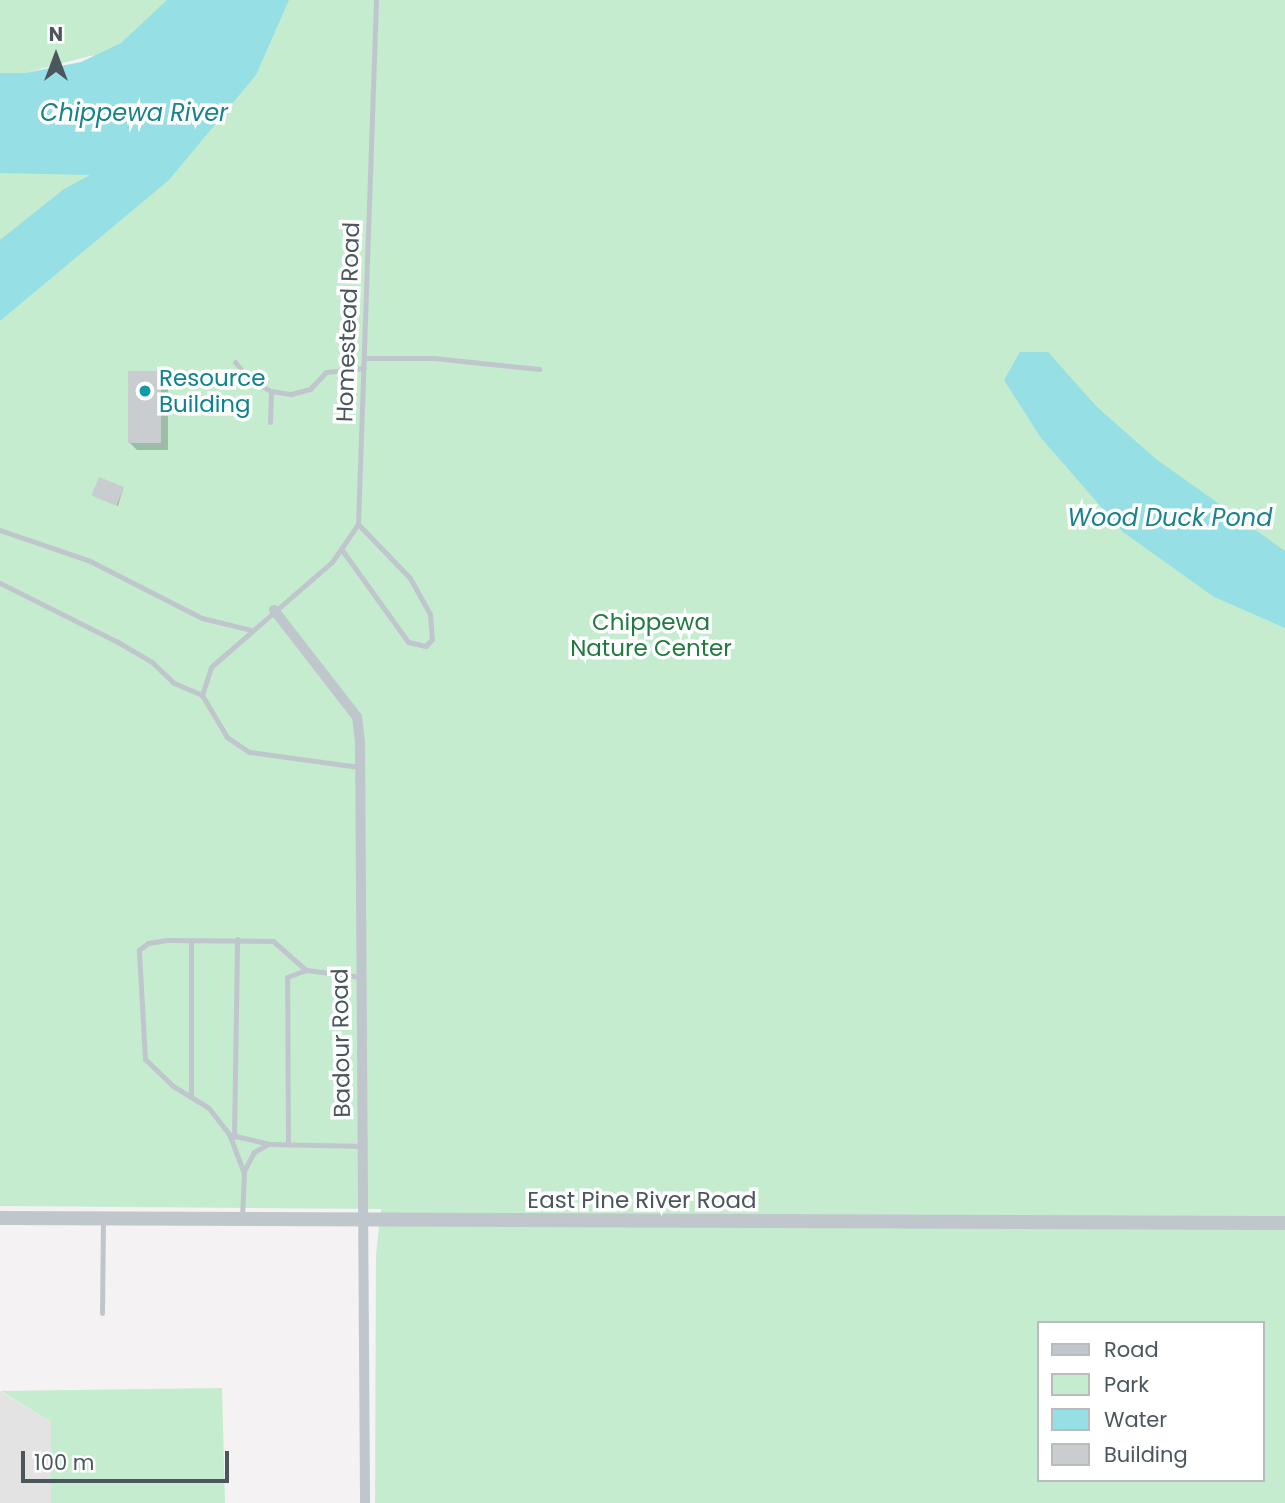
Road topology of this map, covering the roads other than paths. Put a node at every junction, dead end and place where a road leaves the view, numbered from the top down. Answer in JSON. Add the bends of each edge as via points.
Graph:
{"nodes":[{"id":1,"x":376,"y":0,"type":"edge"},
{"id":2,"x":364,"y":358,"type":"junction"},
{"id":3,"x":234,"y":362,"type":"dead end"},
{"id":4,"x":364,"y":368,"type":"junction"},
{"id":5,"x":539,"y":369,"type":"dead end"},
{"id":6,"x":271,"y":391,"type":"junction"},
{"id":7,"x":270,"y":422,"type":"dead end"},
{"id":8,"x":358,"y":524,"type":"junction"},
{"id":9,"x":0,"y":530,"type":"edge"},
{"id":10,"x":342,"y":550,"type":"junction"},
{"id":11,"x":0,"y":583,"type":"edge"},
{"id":12,"x":274,"y":610,"type":"junction"},
{"id":13,"x":251,"y":630,"type":"junction"},
{"id":14,"x":202,"y":695,"type":"junction"},
{"id":15,"x":359,"y":767,"type":"junction"},
{"id":16,"x":237,"y":939,"type":"junction"},
{"id":17,"x":191,"y":940,"type":"junction"},
{"id":18,"x":306,"y":970,"type":"junction"},
{"id":19,"x":362,"y":977,"type":"junction"},
{"id":20,"x":191,"y":1097,"type":"junction"},
{"id":21,"x":231,"y":1135,"type":"junction"},
{"id":22,"x":269,"y":1144,"type":"junction"},
{"id":23,"x":288,"y":1144,"type":"junction"},
{"id":24,"x":363,"y":1146,"type":"junction"},
{"id":25,"x":244,"y":1172,"type":"junction"},
{"id":26,"x":0,"y":1218,"type":"edge"},
{"id":27,"x":103,"y":1219,"type":"junction"},
{"id":28,"x":242,"y":1221,"type":"junction"},
{"id":29,"x":364,"y":1223,"type":"junction"},
{"id":30,"x":1285,"y":1223,"type":"edge"},
{"id":31,"x":102,"y":1313,"type":"dead end"},
{"id":32,"x":365,"y":1503,"type":"edge"}],
"edges":[{"from":1,"to":2,"type":"lane","name":"Homestead Road"},
{"from":2,"to":4,"type":"lane","name":"Homestead Road"},
{"from":2,"to":5,"type":"lane","via":[[434,358]]},
{"from":3,"to":6,"type":"lane"},
{"from":4,"to":6,"type":"lane","via":[[326,373],[310,389],[291,394]]},
{"from":4,"to":8,"type":"lane","name":"Homestead Road"},
{"from":6,"to":7,"type":"lane"},
{"from":8,"to":10,"type":"lane","name":"Homestead Road"},
{"from":8,"to":10,"type":"lane","via":[[410,578],[430,614],[432,639],[426,646],[408,642]]},
{"from":9,"to":13,"type":"lane","via":[[67,551],[202,618]]},
{"from":10,"to":12,"type":"lane","name":"Homestead Road"},
{"from":11,"to":14,"type":"lane","via":[[116,641],[174,683]]},
{"from":12,"to":13,"type":"lane","name":"Homestead Road"},
{"from":12,"to":15,"type":"street","name":"Badour Road","via":[[357,717]]},
{"from":13,"to":14,"type":"lane","name":"Homestead Road","via":[[211,667]]},
{"from":14,"to":15,"type":"lane","via":[[227,737],[249,752]]},
{"from":15,"to":19,"type":"street","name":"Badour Road"},
{"from":16,"to":17,"type":"lane"},
{"from":16,"to":18,"type":"lane","via":[[273,941]]},
{"from":16,"to":21,"type":"lane"},
{"from":17,"to":20,"type":"lane"},
{"from":17,"to":20,"type":"lane","via":[[148,943],[136,958],[145,1059],[154,1071]]},
{"from":18,"to":19,"type":"lane"},
{"from":18,"to":23,"type":"lane","via":[[287,977]]},
{"from":19,"to":24,"type":"street","name":"Badour Road"},
{"from":20,"to":21,"type":"lane","via":[[209,1108]]},
{"from":21,"to":22,"type":"lane"},
{"from":21,"to":25,"type":"lane"},
{"from":22,"to":23,"type":"lane"},
{"from":22,"to":25,"type":"lane","via":[[254,1152]]},
{"from":23,"to":24,"type":"lane"},
{"from":24,"to":29,"type":"street","name":"Badour Road"},
{"from":25,"to":28,"type":"lane"},
{"from":26,"to":27,"type":"street","name":"East Pine River Road"},
{"from":27,"to":28,"type":"street","name":"East Pine River Road"},
{"from":27,"to":31,"type":"lane"},
{"from":28,"to":29,"type":"street","name":"East Pine River Road"},
{"from":29,"to":30,"type":"street","name":"East Pine River Road"},
{"from":29,"to":32,"type":"street","name":"Badour Road"}]}
